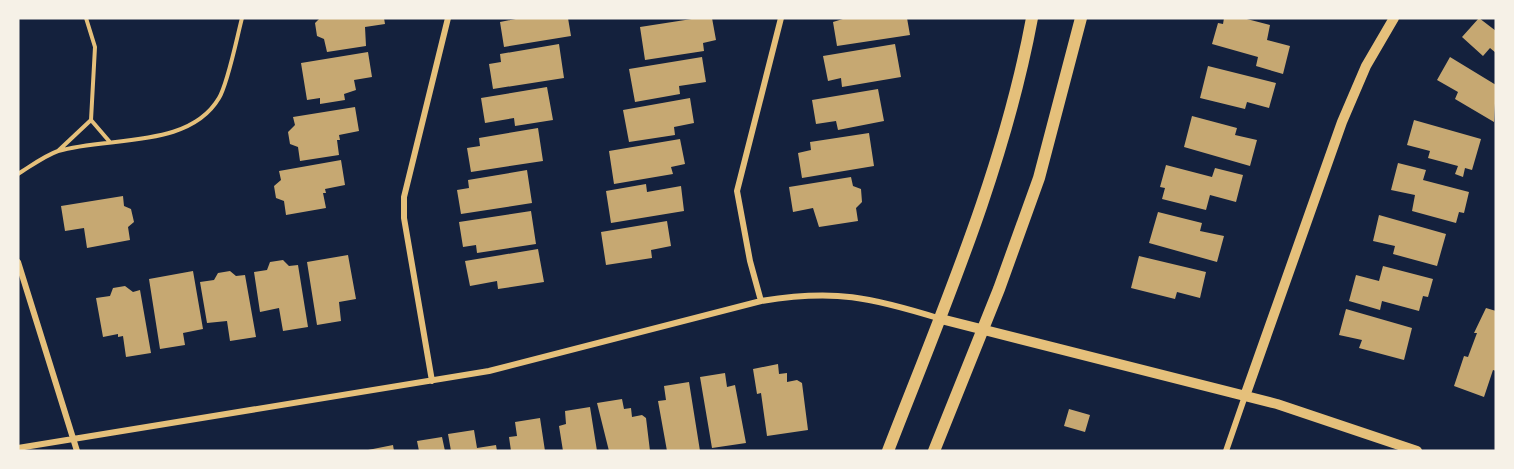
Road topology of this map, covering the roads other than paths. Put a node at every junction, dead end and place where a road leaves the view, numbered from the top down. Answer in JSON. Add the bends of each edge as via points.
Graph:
{"nodes":[{"id":1,"x":448,"y":18,"type":"edge"},
{"id":2,"x":782,"y":18,"type":"edge"},
{"id":3,"x":1032,"y":18,"type":"edge"},
{"id":4,"x":1081,"y":18,"type":"edge"},
{"id":5,"x":1394,"y":18,"type":"edge"},
{"id":6,"x":18,"y":262,"type":"edge"},
{"id":7,"x":761,"y":302,"type":"junction"},
{"id":8,"x":941,"y":319,"type":"junction"},
{"id":9,"x":982,"y":330,"type":"junction"},
{"id":10,"x":432,"y":381,"type":"junction"},
{"id":11,"x":1245,"y":396,"type":"junction"},
{"id":12,"x":73,"y":441,"type":"junction"},
{"id":13,"x":18,"y":448,"type":"edge"},
{"id":14,"x":77,"y":451,"type":"edge"},
{"id":15,"x":888,"y":451,"type":"edge"},
{"id":16,"x":934,"y":451,"type":"edge"},
{"id":17,"x":1226,"y":451,"type":"edge"},
{"id":18,"x":1417,"y":451,"type":"edge"}],
"edges":[{"from":1,"to":10,"type":"street","via":[[404,197],[404,218]]},
{"from":2,"to":7,"type":"street","via":[[737,191]]},
{"from":3,"to":8,"type":"main road","via":[[1012,107],[981,210]]},
{"from":4,"to":9,"type":"main road","via":[[1039,178]]},
{"from":5,"to":11,"type":"street","via":[[1366,66],[1342,122]]},
{"from":6,"to":12,"type":"street"},
{"from":7,"to":8,"type":"street","via":[[804,294],[847,295],[876,299]]},
{"from":7,"to":10,"type":"street","via":[[489,371]]},
{"from":8,"to":9,"type":"street"},
{"from":8,"to":15,"type":"main road"},
{"from":9,"to":11,"type":"street"},
{"from":9,"to":16,"type":"main road"},
{"from":10,"to":12,"type":"street"},
{"from":11,"to":17,"type":"street"},
{"from":11,"to":18,"type":"street"},
{"from":12,"to":13,"type":"street"},
{"from":12,"to":14,"type":"street"}]}
